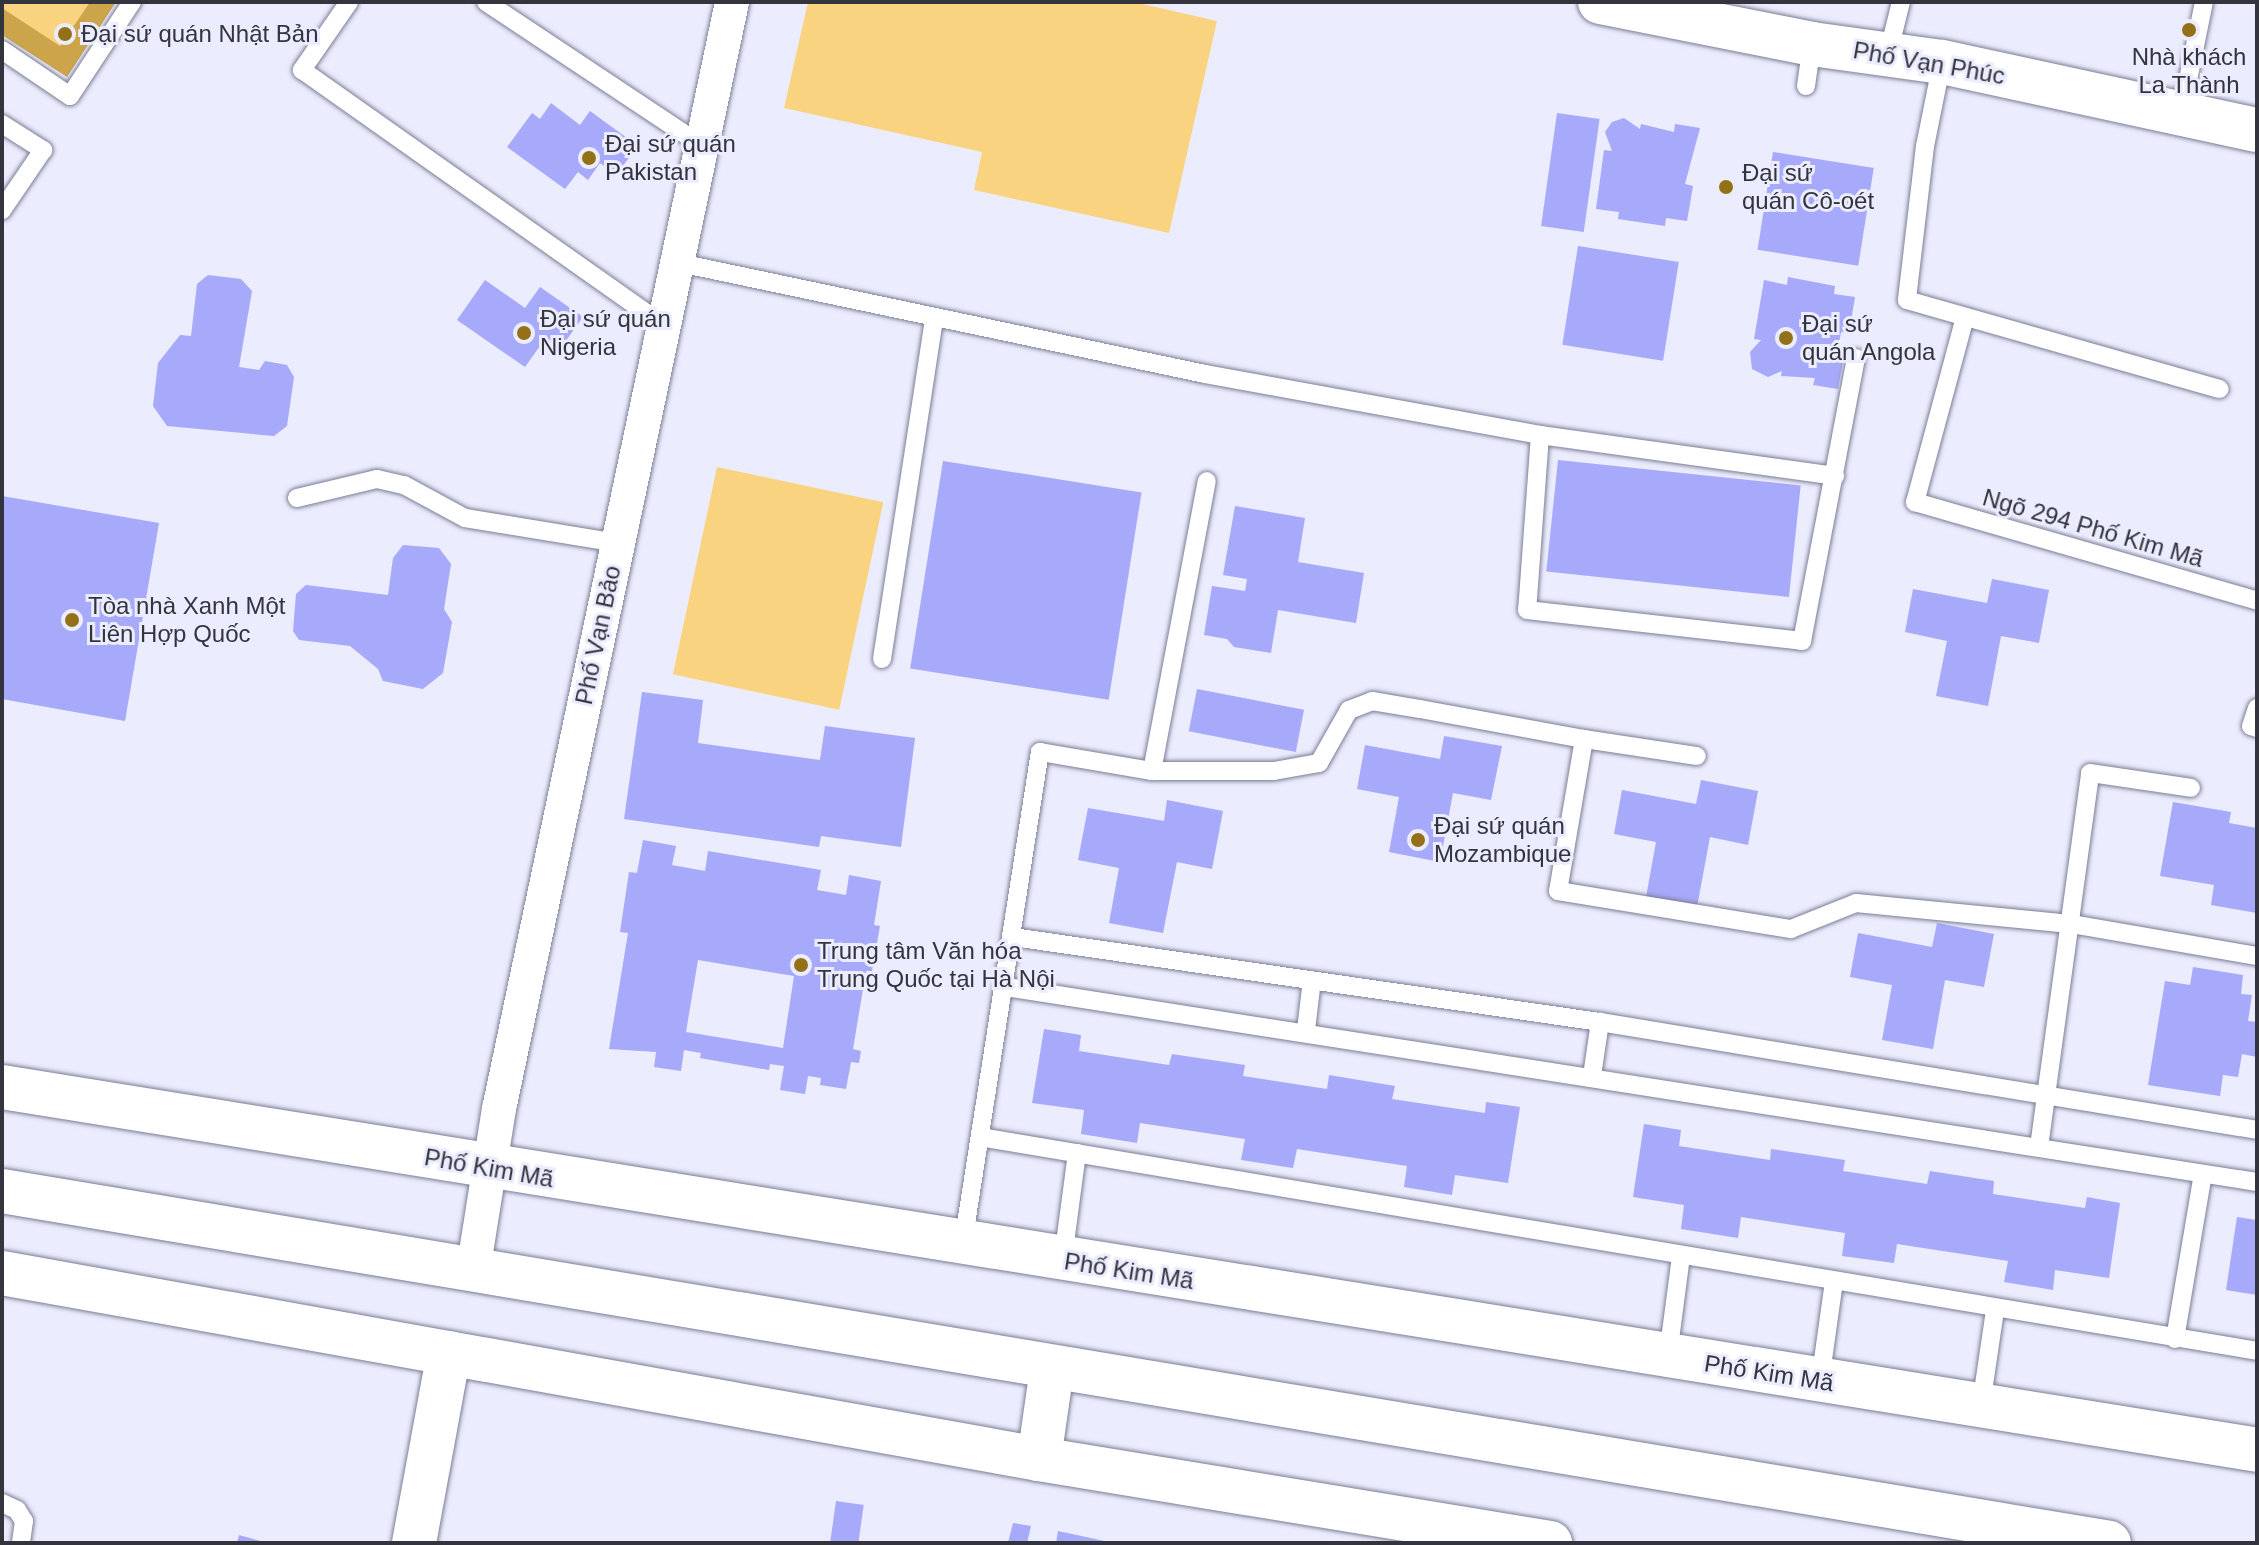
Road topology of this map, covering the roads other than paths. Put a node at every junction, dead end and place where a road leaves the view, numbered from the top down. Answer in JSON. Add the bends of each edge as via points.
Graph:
{"nodes":[{"id":1,"x":132,"y":2,"type":"edge"},
{"id":2,"x":349,"y":2,"type":"edge"},
{"id":3,"x":486,"y":2,"type":"edge"},
{"id":4,"x":732,"y":2,"type":"edge"},
{"id":5,"x":1600,"y":2,"type":"edge"},
{"id":6,"x":1901,"y":2,"type":"edge"},
{"id":7,"x":2204,"y":2,"type":"edge"},
{"id":8,"x":1812,"y":44,"type":"junction"},
{"id":9,"x":2,"y":50,"type":"edge"},
{"id":10,"x":1888,"y":54,"type":"junction"},
{"id":11,"x":1942,"y":62,"type":"junction"},
{"id":12,"x":1806,"y":86,"type":"dead end"},
{"id":13,"x":2181,"y":114,"type":"junction"},
{"id":14,"x":2,"y":124,"type":"edge"},
{"id":15,"x":2257,"y":130,"type":"edge"},
{"id":16,"x":700,"y":144,"type":"junction"},
{"id":17,"x":2,"y":210,"type":"edge"},
{"id":18,"x":675,"y":262,"type":"junction"},
{"id":19,"x":1965,"y":317,"type":"junction"},
{"id":20,"x":934,"y":319,"type":"junction"},
{"id":21,"x":663,"y":325,"type":"junction"},
{"id":22,"x":1856,"y":358,"type":"dead end"},
{"id":23,"x":2220,"y":389,"type":"dead end"},
{"id":24,"x":1540,"y":435,"type":"junction"},
{"id":25,"x":1835,"y":476,"type":"junction"},
{"id":26,"x":1207,"y":481,"type":"dead end"},
{"id":27,"x":297,"y":498,"type":"dead end"},
{"id":28,"x":617,"y":543,"type":"junction"},
{"id":29,"x":2257,"y":601,"type":"edge"},
{"id":30,"x":882,"y":659,"type":"dead end"},
{"id":31,"x":2257,"y":708,"type":"edge"},
{"id":32,"x":2257,"y":728,"type":"edge"},
{"id":33,"x":1584,"y":739,"type":"junction"},
{"id":34,"x":1697,"y":756,"type":"dead end"},
{"id":35,"x":1152,"y":771,"type":"junction"},
{"id":36,"x":2191,"y":788,"type":"dead end"},
{"id":37,"x":2071,"y":924,"type":"junction"},
{"id":38,"x":1013,"y":937,"type":"junction"},
{"id":39,"x":2257,"y":956,"type":"edge"},
{"id":40,"x":1312,"y":980,"type":"junction"},
{"id":41,"x":1006,"y":987,"type":"junction"},
{"id":42,"x":1600,"y":1022,"type":"junction"},
{"id":43,"x":1306,"y":1030,"type":"junction"},
{"id":44,"x":1592,"y":1076,"type":"junction"},
{"id":45,"x":2,"y":1087,"type":"edge"},
{"id":46,"x":2046,"y":1094,"type":"junction"},
{"id":47,"x":2257,"y":1130,"type":"edge"},
{"id":48,"x":980,"y":1137,"type":"junction"},
{"id":49,"x":2039,"y":1147,"type":"junction"},
{"id":50,"x":1077,"y":1153,"type":"junction"},
{"id":51,"x":488,"y":1168,"type":"junction"},
{"id":52,"x":2203,"y":1174,"type":"junction"},
{"id":53,"x":2257,"y":1182,"type":"edge"},
{"id":54,"x":2,"y":1191,"type":"edge"},
{"id":55,"x":962,"y":1246,"type":"junction"},
{"id":56,"x":1681,"y":1256,"type":"junction"},
{"id":57,"x":1063,"y":1261,"type":"junction"},
{"id":58,"x":473,"y":1271,"type":"junction"},
{"id":59,"x":2,"y":1273,"type":"edge"},
{"id":60,"x":1834,"y":1282,"type":"junction"},
{"id":61,"x":1995,"y":1310,"type":"junction"},
{"id":62,"x":2175,"y":1339,"type":"junction"},
{"id":63,"x":2257,"y":1351,"type":"edge"},
{"id":64,"x":449,"y":1353,"type":"junction"},
{"id":65,"x":1668,"y":1358,"type":"junction"},
{"id":66,"x":1052,"y":1369,"type":"junction"},
{"id":67,"x":1820,"y":1381,"type":"junction"},
{"id":68,"x":1981,"y":1405,"type":"junction"},
{"id":69,"x":2257,"y":1450,"type":"edge"},
{"id":70,"x":1039,"y":1459,"type":"junction"},
{"id":71,"x":2,"y":1503,"type":"edge"},
{"id":72,"x":21,"y":1543,"type":"edge"},
{"id":73,"x":414,"y":1543,"type":"edge"},
{"id":74,"x":1550,"y":1543,"type":"edge"},
{"id":75,"x":2109,"y":1543,"type":"edge"}],
"edges":[{"from":1,"to":9,"type":"lane","via":[[70,96]]},
{"from":2,"to":21,"type":"lane","via":[[302,70]]},
{"from":3,"to":16,"type":"lane"},
{"from":4,"to":16,"type":"street","name":"Phố Vạn Bảo"},
{"from":5,"to":8,"type":"main road","name":"Phố Vạn Phúc"},
{"from":6,"to":10,"type":"lane"},
{"from":7,"to":13,"type":"lane"},
{"from":8,"to":10,"type":"main road","name":"Phố Vạn Phúc"},
{"from":8,"to":12,"type":"lane"},
{"from":10,"to":11,"type":"main road","name":"Phố Vạn Phúc"},
{"from":11,"to":13,"type":"main road","name":"Phố Vạn Phúc"},
{"from":11,"to":19,"type":"lane","via":[[1925,146],[1907,300]]},
{"from":13,"to":15,"type":"main road","name":"Phố Vạn Phúc"},
{"from":14,"to":17,"type":"lane","via":[[43,150]]},
{"from":16,"to":18,"type":"street","name":"Phố Vạn Bảo"},
{"from":18,"to":20,"type":"lane"},
{"from":18,"to":21,"type":"street","name":"Phố Vạn Bảo"},
{"from":19,"to":23,"type":"lane"},
{"from":19,"to":29,"type":"lane","name":"Ngõ 294 Phố Kim Mã","via":[[1915,502]]},
{"from":20,"to":24,"type":"lane"},
{"from":20,"to":30,"type":"lane"},
{"from":21,"to":28,"type":"street","name":"Phố Vạn Bảo"},
{"from":22,"to":25,"type":"lane"},
{"from":24,"to":25,"type":"lane"},
{"from":24,"to":25,"type":"lane","via":[[1527,610],[1802,641]]},
{"from":26,"to":35,"type":"lane"},
{"from":27,"to":28,"type":"lane","via":[[377,479],[404,485],[465,518]]},
{"from":28,"to":51,"type":"street","name":"Phố Vạn Bảo"},
{"from":31,"to":32,"type":"lane","via":[[2251,726]]},
{"from":33,"to":34,"type":"lane"},
{"from":33,"to":35,"type":"lane","via":[[1372,701],[1349,710],[1319,763],[1274,771]]},
{"from":33,"to":37,"type":"lane","via":[[1558,891],[1791,929],[1856,903]]},
{"from":35,"to":38,"type":"lane","via":[[1040,752]]},
{"from":36,"to":37,"type":"lane","via":[[2090,773]]},
{"from":37,"to":39,"type":"lane"},
{"from":37,"to":46,"type":"lane"},
{"from":38,"to":40,"type":"lane"},
{"from":38,"to":41,"type":"lane"},
{"from":40,"to":42,"type":"lane"},
{"from":40,"to":43,"type":"lane"},
{"from":41,"to":43,"type":"lane"},
{"from":41,"to":48,"type":"lane"},
{"from":42,"to":44,"type":"lane"},
{"from":42,"to":46,"type":"lane"},
{"from":43,"to":44,"type":"lane"},
{"from":44,"to":49,"type":"lane"},
{"from":45,"to":51,"type":"main road","name":"Phố Kim Mã"},
{"from":46,"to":47,"type":"lane"},
{"from":46,"to":49,"type":"lane"},
{"from":48,"to":50,"type":"lane"},
{"from":48,"to":55,"type":"lane"},
{"from":49,"to":52,"type":"lane"},
{"from":50,"to":56,"type":"lane"},
{"from":50,"to":57,"type":"lane"},
{"from":51,"to":55,"type":"main road","name":"Phố Kim Mã"},
{"from":51,"to":58,"type":"street","name":"Phố Vạn Bảo"},
{"from":52,"to":53,"type":"lane"},
{"from":52,"to":62,"type":"lane"},
{"from":54,"to":58,"type":"main road"},
{"from":55,"to":57,"type":"main road","name":"Phố Kim Mã"},
{"from":56,"to":60,"type":"lane"},
{"from":56,"to":65,"type":"lane"},
{"from":57,"to":65,"type":"main road","name":"Phố Kim Mã"},
{"from":58,"to":66,"type":"main road"},
{"from":59,"to":64,"type":"main road"},
{"from":60,"to":61,"type":"lane"},
{"from":60,"to":67,"type":"lane"},
{"from":61,"to":62,"type":"lane"},
{"from":61,"to":68,"type":"lane"},
{"from":62,"to":63,"type":"lane"},
{"from":64,"to":70,"type":"main road"},
{"from":64,"to":73,"type":"main road"},
{"from":65,"to":67,"type":"main road","name":"Phố Kim Mã"},
{"from":66,"to":70,"type":"main road"},
{"from":66,"to":75,"type":"main road"},
{"from":67,"to":68,"type":"main road","name":"Phố Kim Mã"},
{"from":68,"to":69,"type":"main road","name":"Phố Kim Mã"},
{"from":70,"to":74,"type":"main road"},
{"from":71,"to":72,"type":"lane","via":[[17,1510],[24,1521]]}]}
